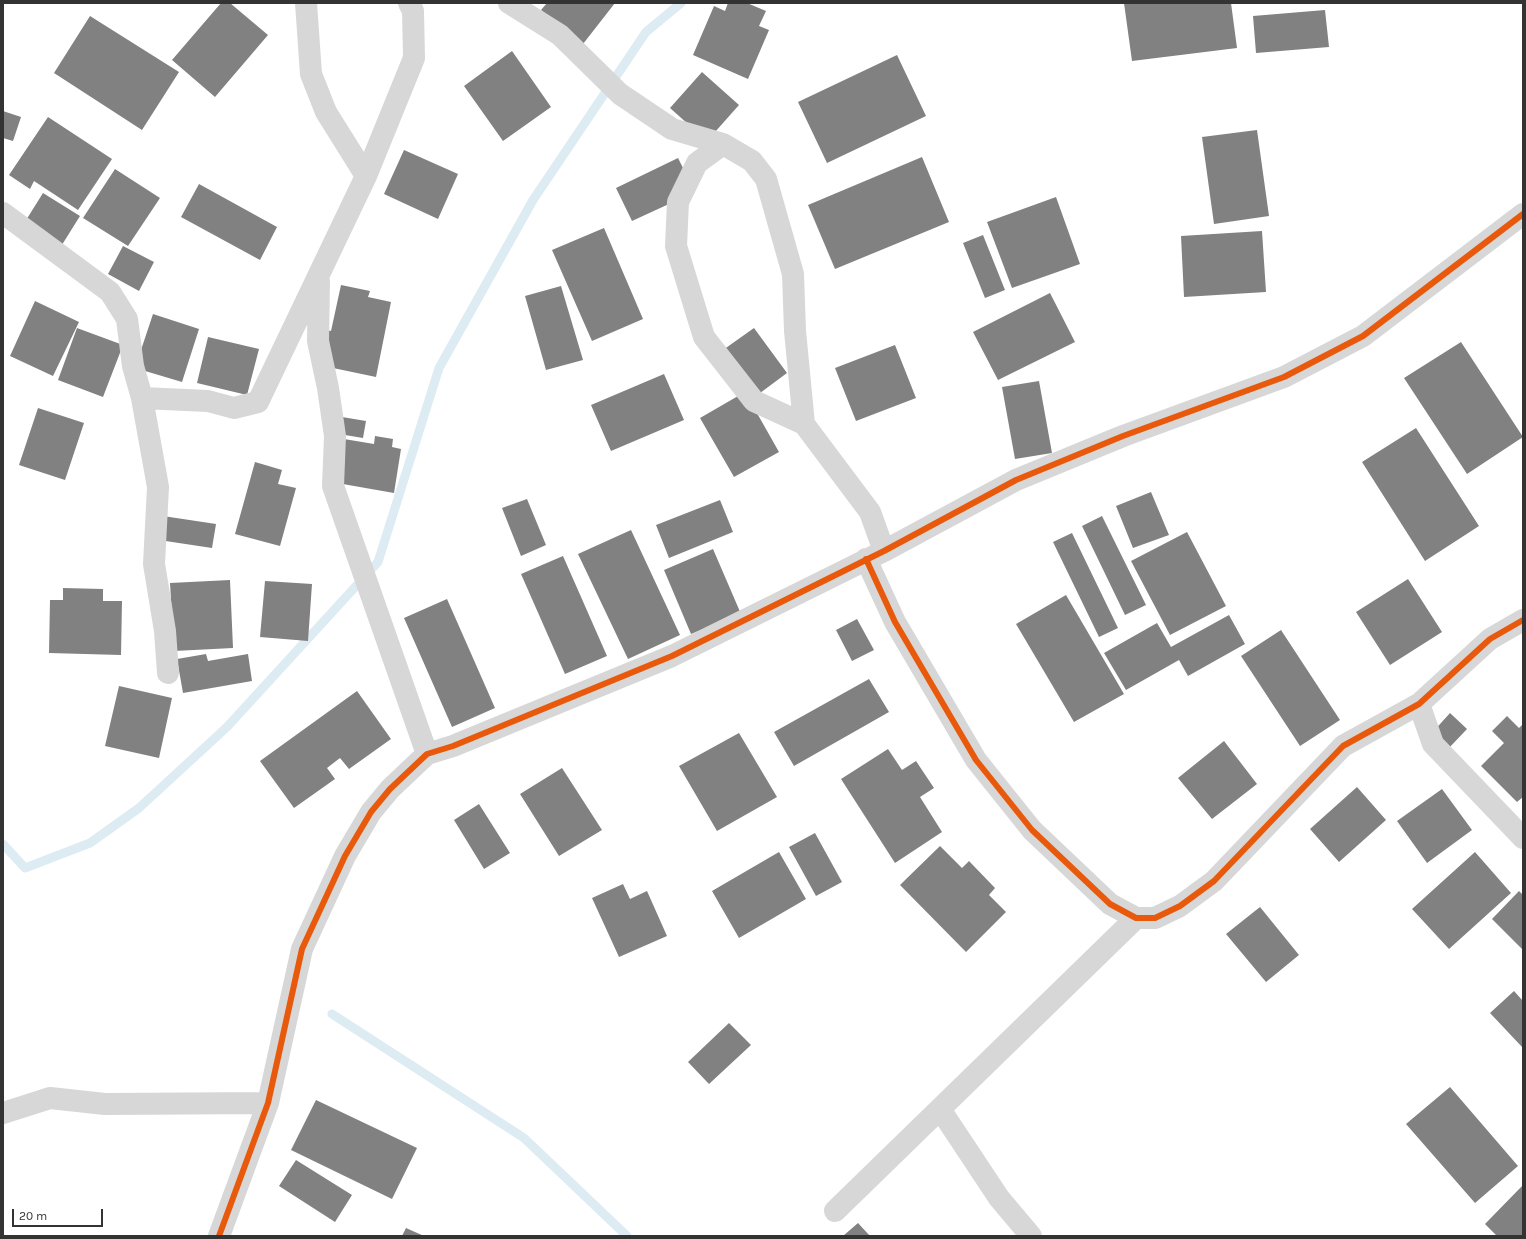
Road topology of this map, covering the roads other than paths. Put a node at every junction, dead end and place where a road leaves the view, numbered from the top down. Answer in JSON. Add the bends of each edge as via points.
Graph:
{"nodes":[{"id":1,"x":306,"y":3,"type":"edge"},
{"id":2,"x":409,"y":3,"type":"edge"},
{"id":3,"x":509,"y":3,"type":"edge"},
{"id":4,"x":723,"y":144,"type":"junction"},
{"id":5,"x":366,"y":176,"type":"junction"},
{"id":6,"x":3,"y":213,"type":"edge"},
{"id":7,"x":1523,"y":214,"type":"edge"},
{"id":8,"x":319,"y":274,"type":"junction"},
{"id":9,"x":318,"y":341,"type":"junction"},
{"id":10,"x":285,"y":343,"type":"junction"},
{"id":11,"x":142,"y":398,"type":"junction"},
{"id":12,"x":804,"y":424,"type":"junction"},
{"id":13,"x":875,"y":555,"type":"junction"},
{"id":14,"x":1523,"y":620,"type":"edge"},
{"id":15,"x":168,"y":673,"type":"dead end"},
{"id":16,"x":1419,"y":704,"type":"junction"},
{"id":17,"x":427,"y":754,"type":"junction"},
{"id":18,"x":1523,"y":838,"type":"edge"},
{"id":19,"x":1136,"y":918,"type":"junction"},
{"id":20,"x":268,"y":1103,"type":"junction"},
{"id":21,"x":940,"y":1109,"type":"junction"},
{"id":22,"x":3,"y":1113,"type":"edge"},
{"id":23,"x":835,"y":1211,"type":"dead end"},
{"id":24,"x":219,"y":1236,"type":"edge"},
{"id":25,"x":1031,"y":1236,"type":"edge"}],
"edges":[{"from":1,"to":5,"type":"street","via":[[311,74],[326,112]]},
{"from":2,"to":5,"type":"street","via":[[413,11],[414,58]]},
{"from":3,"to":4,"type":"street","via":[[560,35],[620,94],[672,129]]},
{"from":4,"to":12,"type":"street","via":[[752,161],[766,179],[793,274],[795,331]]},
{"from":4,"to":12,"type":"street","via":[[697,163],[678,202],[676,246],[704,337],[754,401]]},
{"from":5,"to":8,"type":"street"},
{"from":6,"to":11,"type":"street","via":[[110,292],[127,319],[133,366]]},
{"from":7,"to":13,"type":"street","via":[[1364,336],[1284,377],[1122,436],[1016,480]]},
{"from":8,"to":9,"type":"street"},
{"from":8,"to":10,"type":"street"},
{"from":9,"to":10,"type":"street"},
{"from":9,"to":17,"type":"street","via":[[335,436],[333,486]]},
{"from":10,"to":11,"type":"street","via":[[258,402],[234,408],[208,401]]},
{"from":11,"to":15,"type":"street","via":[[158,487],[154,564],[165,631]]},
{"from":12,"to":13,"type":"street","via":[[870,512]]},
{"from":13,"to":17,"type":"street","via":[[672,656],[453,746]]},
{"from":13,"to":19,"type":"street","via":[[895,622],[976,760],[1032,830],[1110,904]]},
{"from":14,"to":16,"type":"street","via":[[1490,639]]},
{"from":16,"to":18,"type":"street","via":[[1433,744]]},
{"from":16,"to":19,"type":"street","via":[[1343,746],[1214,881],[1180,906],[1155,918]]},
{"from":17,"to":20,"type":"street","via":[[390,789],[371,812],[345,856],[302,949]]},
{"from":19,"to":21,"type":"street"},
{"from":20,"to":22,"type":"street","via":[[105,1104],[50,1098]]},
{"from":20,"to":24,"type":"street"},
{"from":21,"to":23,"type":"street"},
{"from":21,"to":25,"type":"street","via":[[999,1198]]}]}
